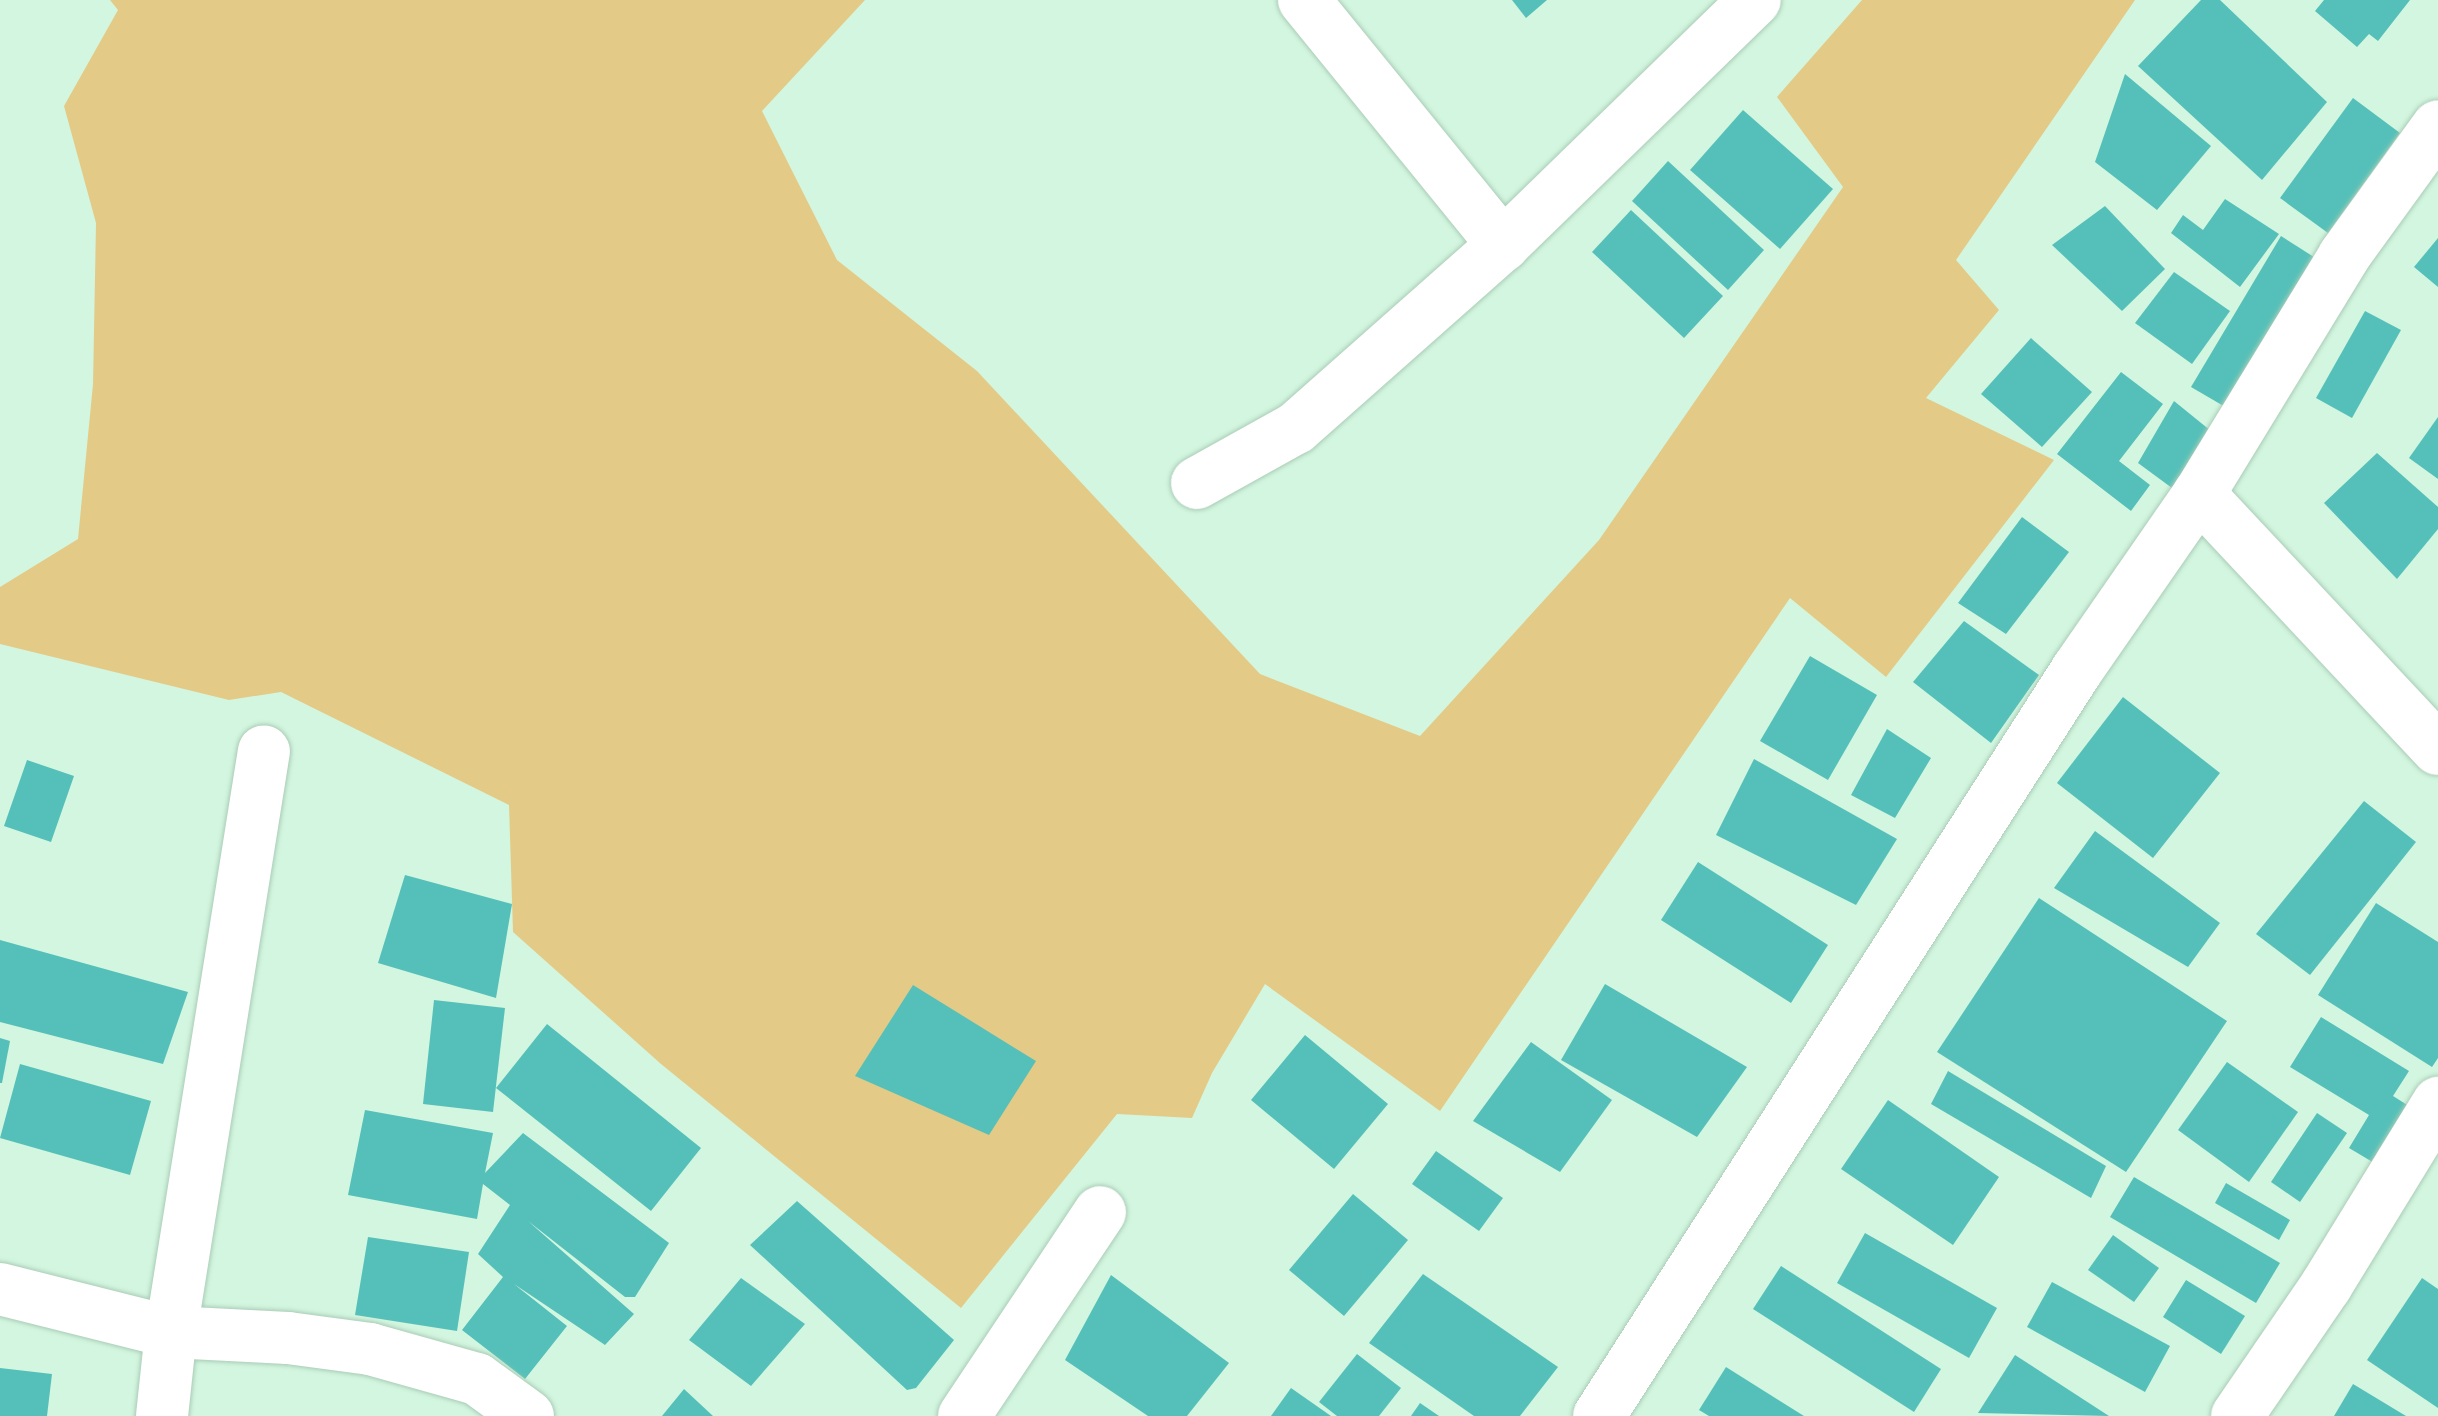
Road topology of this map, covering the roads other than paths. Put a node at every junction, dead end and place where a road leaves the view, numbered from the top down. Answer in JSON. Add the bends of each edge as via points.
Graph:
{"nodes":[{"id":1,"x":1304,"y":0,"type":"edge"},
{"id":2,"x":1754,"y":0,"type":"edge"},
{"id":3,"x":2438,"y":126,"type":"edge"},
{"id":4,"x":1503,"y":245,"type":"junction"},
{"id":5,"x":1197,"y":483,"type":"dead end"},
{"id":6,"x":2199,"y":494,"type":"junction"},
{"id":7,"x":2438,"y":749,"type":"edge"},
{"id":8,"x":264,"y":751,"type":"dead end"},
{"id":9,"x":2438,"y":1102,"type":"edge"},
{"id":10,"x":1100,"y":1212,"type":"dead end"},
{"id":11,"x":0,"y":1289,"type":"edge"},
{"id":12,"x":171,"y":1332,"type":"junction"},
{"id":13,"x":162,"y":1416,"type":"edge"},
{"id":14,"x":528,"y":1416,"type":"edge"},
{"id":15,"x":964,"y":1416,"type":"edge"},
{"id":16,"x":1599,"y":1416,"type":"edge"},
{"id":17,"x":2237,"y":1416,"type":"edge"}],
"edges":[{"from":1,"to":4,"type":"street"},
{"from":2,"to":4,"type":"street"},
{"from":3,"to":6,"type":"street","via":[[2344,256]]},
{"from":4,"to":5,"type":"street","via":[[1296,428]]},
{"from":6,"to":7,"type":"street"},
{"from":6,"to":16,"type":"street","via":[[2076,670]]},
{"from":8,"to":12,"type":"street"},
{"from":9,"to":17,"type":"street"},
{"from":10,"to":15,"type":"street"},
{"from":11,"to":12,"type":"street"},
{"from":12,"to":13,"type":"street"},
{"from":12,"to":14,"type":"street","via":[[370,1349],[478,1379]]}]}
